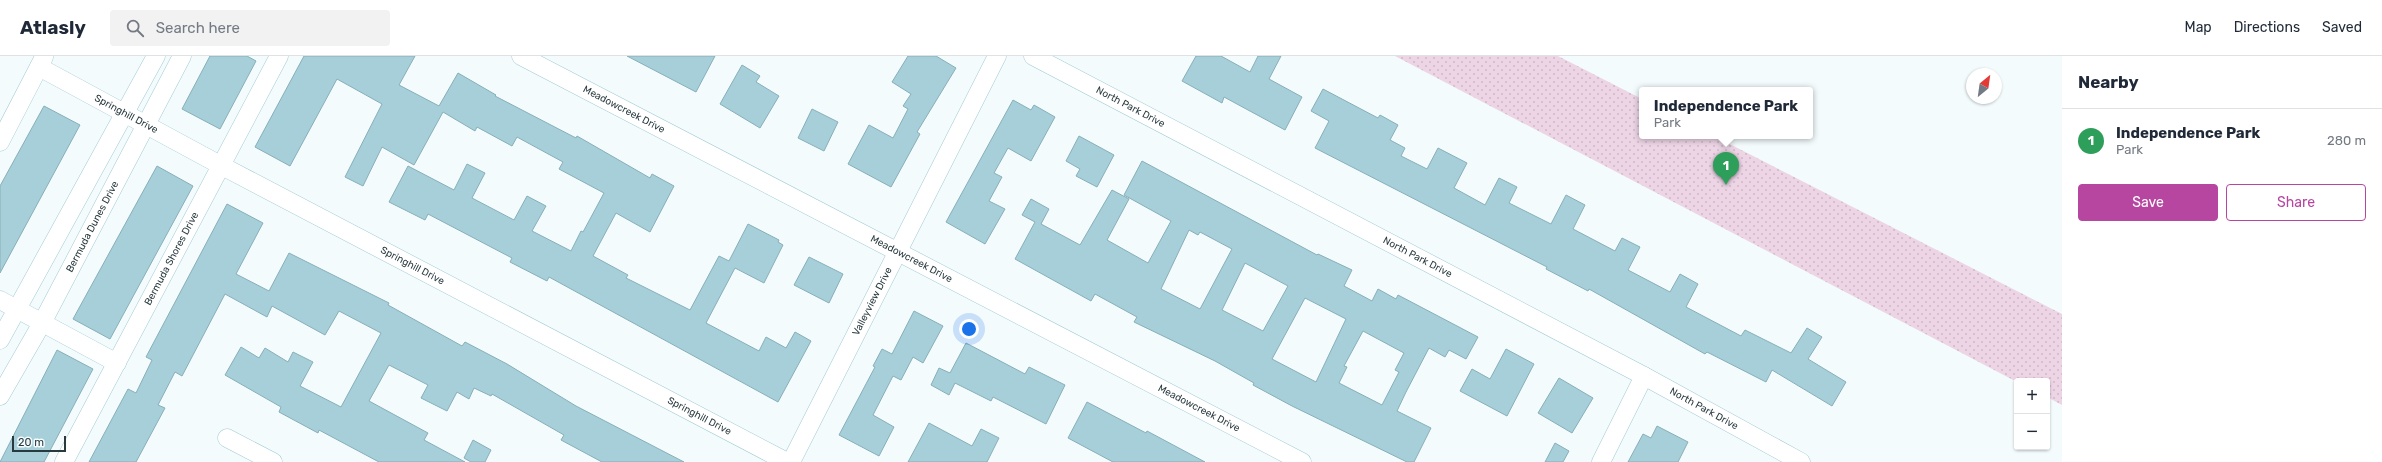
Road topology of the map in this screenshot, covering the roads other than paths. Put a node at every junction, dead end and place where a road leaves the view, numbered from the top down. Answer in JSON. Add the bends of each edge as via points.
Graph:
{"nodes":[{"id":1,"x":156,"y":56,"type":"edge"},
{"id":2,"x":182,"y":56,"type":"edge"},
{"id":3,"x":279,"y":56,"type":"edge"},
{"id":4,"x":521,"y":56,"type":"edge"},
{"id":5,"x":997,"y":56,"type":"edge"},
{"id":6,"x":1033,"y":56,"type":"edge"},
{"id":7,"x":42,"y":61,"type":"edge"},
{"id":8,"x":124,"y":114,"type":"junction"},
{"id":9,"x":147,"y":126,"type":"junction"},
{"id":10,"x":0,"y":142,"type":"edge"},
{"id":11,"x":222,"y":166,"type":"junction"},
{"id":12,"x":897,"y":252,"type":"junction"},
{"id":13,"x":0,"y":300,"type":"edge"},
{"id":14,"x":16,"y":309,"type":"junction"},
{"id":15,"x":42,"y":323,"type":"junction"},
{"id":16,"x":0,"y":340,"type":"edge"},
{"id":17,"x":117,"y":363,"type":"junction"},
{"id":18,"x":1644,"y":376,"type":"junction"},
{"id":19,"x":0,"y":396,"type":"edge"},
{"id":20,"x":227,"y":438,"type":"dead end"},
{"id":21,"x":64,"y":462,"type":"edge"},
{"id":22,"x":273,"y":462,"type":"edge"},
{"id":23,"x":787,"y":462,"type":"edge"},
{"id":24,"x":791,"y":462,"type":"edge"},
{"id":25,"x":1302,"y":462,"type":"edge"},
{"id":26,"x":1601,"y":462,"type":"edge"},
{"id":27,"x":1802,"y":462,"type":"edge"}],
"edges":[{"from":1,"to":8,"type":"street"},
{"from":2,"to":9,"type":"street","name":"Bermuda Dunes Drive"},
{"from":3,"to":11,"type":"street","name":"Bermuda Shores Drive"},
{"from":4,"to":12,"type":"street","name":"Meadowcreek Drive"},
{"from":5,"to":12,"type":"street","name":"Valleyview Drive"},
{"from":6,"to":18,"type":"street","name":"North Park Drive"},
{"from":7,"to":8,"type":"street","name":"Springhill Drive"},
{"from":7,"to":10,"type":"street"},
{"from":8,"to":9,"type":"street","name":"Springhill Drive"},
{"from":8,"to":14,"type":"street"},
{"from":9,"to":11,"type":"street","name":"Springhill Drive"},
{"from":9,"to":15,"type":"street","name":"Bermuda Dunes Drive"},
{"from":11,"to":17,"type":"street","name":"Bermuda Shores Drive"},
{"from":11,"to":23,"type":"street","name":"Springhill Drive"},
{"from":12,"to":24,"type":"street","name":"Valleyview Drive"},
{"from":12,"to":25,"type":"street","name":"Meadowcreek Drive"},
{"from":13,"to":14,"type":"street"},
{"from":14,"to":15,"type":"street"},
{"from":14,"to":16,"type":"street"},
{"from":15,"to":17,"type":"street"},
{"from":15,"to":19,"type":"street","name":"Bermuda Dunes Drive"},
{"from":17,"to":21,"type":"street","name":"Bermuda Shores Drive"},
{"from":18,"to":26,"type":"street"},
{"from":18,"to":27,"type":"street","name":"North Park Drive"},
{"from":20,"to":22,"type":"street"}]}
